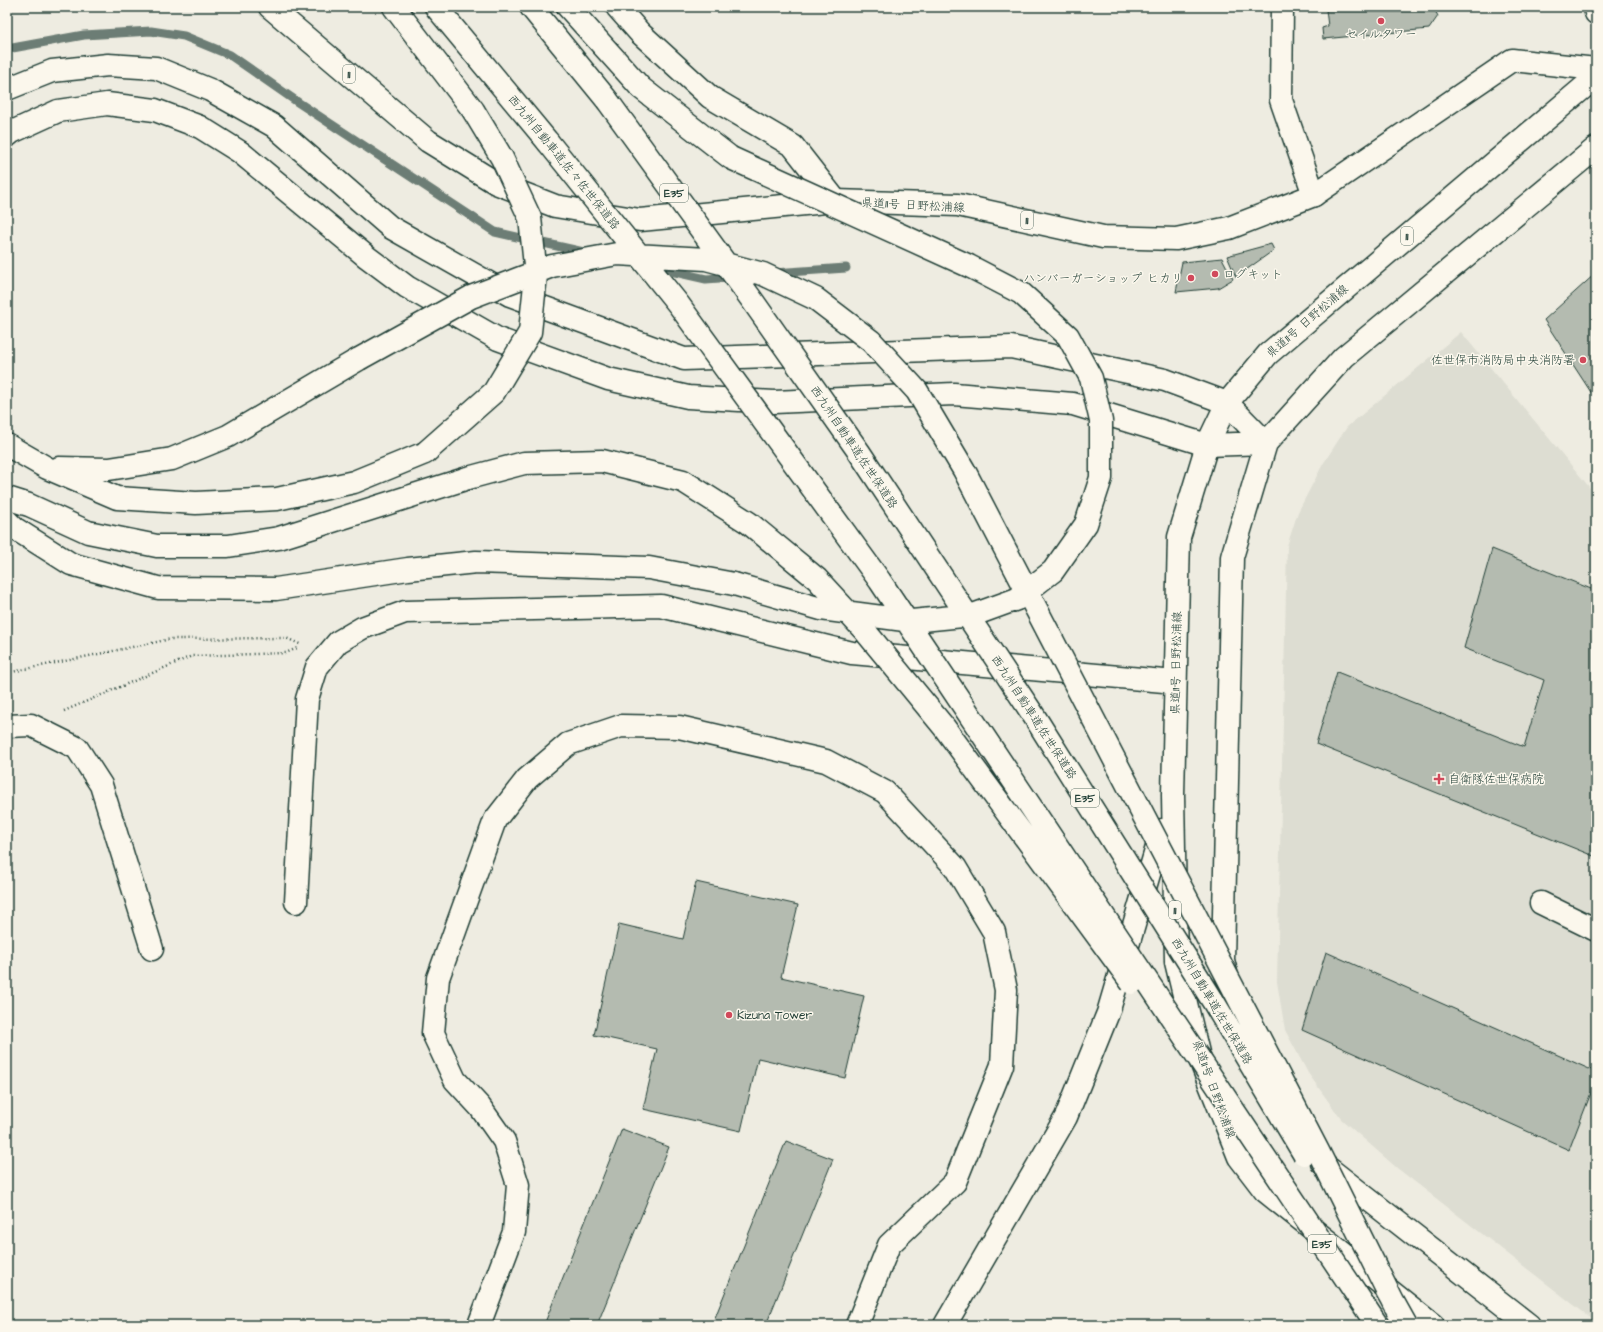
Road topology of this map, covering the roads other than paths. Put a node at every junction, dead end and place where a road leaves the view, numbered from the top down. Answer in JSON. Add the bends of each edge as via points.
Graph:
{"nodes":[{"id":1,"x":270,"y":7,"type":"edge"},
{"id":2,"x":394,"y":7,"type":"edge"},
{"id":3,"x":436,"y":7,"type":"edge"},
{"id":4,"x":531,"y":7,"type":"edge"},
{"id":5,"x":568,"y":7,"type":"edge"},
{"id":6,"x":617,"y":7,"type":"edge"},
{"id":7,"x":1282,"y":7,"type":"edge"},
{"id":8,"x":1595,"y":7,"type":"edge"},
{"id":9,"x":1596,"y":13,"type":"edge"},
{"id":10,"x":1596,"y":68,"type":"edge"},
{"id":11,"x":1596,"y":77,"type":"edge"},
{"id":12,"x":7,"y":89,"type":"edge"},
{"id":13,"x":7,"y":136,"type":"edge"},
{"id":14,"x":1596,"y":148,"type":"edge"},
{"id":15,"x":1314,"y":195,"type":"junction"},
{"id":16,"x":836,"y":200,"type":"junction"},
{"id":17,"x":1226,"y":403,"type":"junction"},
{"id":18,"x":1266,"y":443,"type":"junction"},
{"id":19,"x":7,"y":445,"type":"edge"},
{"id":20,"x":1206,"y":445,"type":"junction"},
{"id":21,"x":47,"y":468,"type":"junction"},
{"id":22,"x":7,"y":498,"type":"edge"},
{"id":23,"x":7,"y":521,"type":"edge"},
{"id":24,"x":1175,"y":682,"type":"junction"},
{"id":25,"x":7,"y":726,"type":"edge"},
{"id":26,"x":1173,"y":795,"type":"junction"},
{"id":27,"x":296,"y":902,"type":"dead end"},
{"id":28,"x":1541,"y":903,"type":"dead end"},
{"id":29,"x":1596,"y":930,"type":"edge"},
{"id":30,"x":152,"y":949,"type":"dead end"},
{"id":31,"x":1268,"y":1163,"type":"junction"},
{"id":32,"x":1394,"y":1304,"type":"junction"},
{"id":33,"x":479,"y":1325,"type":"edge"},
{"id":34,"x":856,"y":1325,"type":"edge"},
{"id":35,"x":945,"y":1325,"type":"edge"},
{"id":36,"x":1377,"y":1325,"type":"edge"},
{"id":37,"x":1406,"y":1325,"type":"edge"},
{"id":38,"x":1433,"y":1325,"type":"edge"},
{"id":39,"x":1529,"y":1325,"type":"edge"}],
"edges":[{"from":1,"to":16,"type":"main road","name":"県道11号 日野松浦線","number":"11","via":[[428,141],[496,183],[555,206],[640,220]]},
{"from":2,"to":21,"type":"main road","bridge":true,"via":[[473,110],[502,158],[530,218],[536,275],[530,332],[494,392],[425,453],[354,482],[285,498],[196,503],[117,498]]},
{"from":3,"to":31,"type":"main road","name":"西九州自動車道;佐々佐世保道路","number":"E35","bridge":true,"via":[[548,142],[689,320],[880,582]]},
{"from":4,"to":32,"type":"main road","name":"西九州自動車道;佐世保道路","number":"E35","bridge":true,"via":[[607,100],[859,452],[1034,716],[1213,1002]]},
{"from":5,"to":23,"type":"main road","bridge":true,"via":[[641,88],[731,158],[969,266],[1021,293],[1068,336],[1091,378],[1101,421],[1101,478],[1086,524],[1053,571],[1017,599],[973,615],[912,621],[821,609],[734,584],[649,568],[476,562],[408,569],[276,589],[158,588],[71,564]]},
{"from":6,"to":16,"type":"main road","via":[[640,33],[710,97],[793,146]]},
{"from":7,"to":15,"type":"main road","via":[[1281,100]]},
{"from":8,"to":9,"type":"main road"},
{"from":10,"to":15,"type":"main road","name":"県道11号 日野松浦線","number":"11","via":[[1512,60]]},
{"from":11,"to":17,"type":"main road","name":"県道11号 日野松浦線","number":"11","via":[[1268,354]]},
{"from":12,"to":17,"type":"main road","via":[[52,71],[108,65],[156,68],[210,90],[274,126],[390,227],[510,295],[684,359],[1011,348],[1164,380]]},
{"from":13,"to":20,"type":"main road","via":[[58,112],[107,104],[155,110],[200,127],[240,152],[407,287],[498,339],[608,379],[688,397],[774,402],[954,394],[1073,404]]},
{"from":14,"to":18,"type":"main road","via":[[1344,357]]},
{"from":15,"to":16,"type":"main road","name":"県道11号 日野松浦線","number":"11","via":[[1229,228],[1176,239],[1103,237],[958,205]]},
{"from":17,"to":18,"type":"main road"},
{"from":17,"to":20,"type":"main road","name":"県道11号 日野松浦線","number":"11"},
{"from":18,"to":20,"type":"main road"},
{"from":18,"to":39,"type":"main road","via":[[1232,557],[1223,960],[1242,1042],[1277,1117],[1302,1147]]},
{"from":19,"to":21,"type":"main road"},
{"from":20,"to":24,"type":"main road","name":"県道11号 日野松浦線","number":"11","via":[[1179,537]]},
{"from":21,"to":32,"type":"main road","bridge":true,"via":[[109,469],[172,459],[228,436],[471,296],[552,266],[617,254],[706,259],[763,274],[816,300],[871,340],[916,390],[964,470],[1318,1151]]},
{"from":22,"to":31,"type":"main road","bridge":true,"via":[[29,505],[88,532],[157,546],[228,546],[279,538],[468,478],[524,463],[602,461],[683,481],[749,523],[817,579],[865,631],[944,727],[1144,1000]]},
{"from":24,"to":26,"type":"main road","name":"県道11号 日野松浦線","number":"11"},
{"from":24,"to":27,"type":"main road","via":[[852,653],[661,606],[405,612],[362,628],[338,642],[317,667],[307,699]]},
{"from":25,"to":30,"type":"main road","via":[[31,725],[77,748],[102,785]]},
{"from":26,"to":35,"type":"main road","via":[[1108,1013],[1066,1117]]},
{"from":26,"to":38,"type":"main road","name":"県道11号 日野松浦線","number":"11","via":[[1176,962],[1200,1057],[1239,1157],[1265,1191]]},
{"from":28,"to":29,"type":"main road"},
{"from":31,"to":36,"type":"main road","number":"E35","bridge":true},
{"from":32,"to":37,"type":"main road","name":"西九州自動車道;佐世保道路","number":"E35","bridge":true},
{"from":33,"to":34,"type":"main road","via":[[514,1232],[518,1185],[504,1140],[480,1107],[455,1080],[433,1033],[438,978],[496,820],[527,779],[568,744],[621,726],[679,727],[826,761],[885,792],[955,867],[994,932],[1006,990],[1002,1065],[955,1182],[889,1245]]}]}
